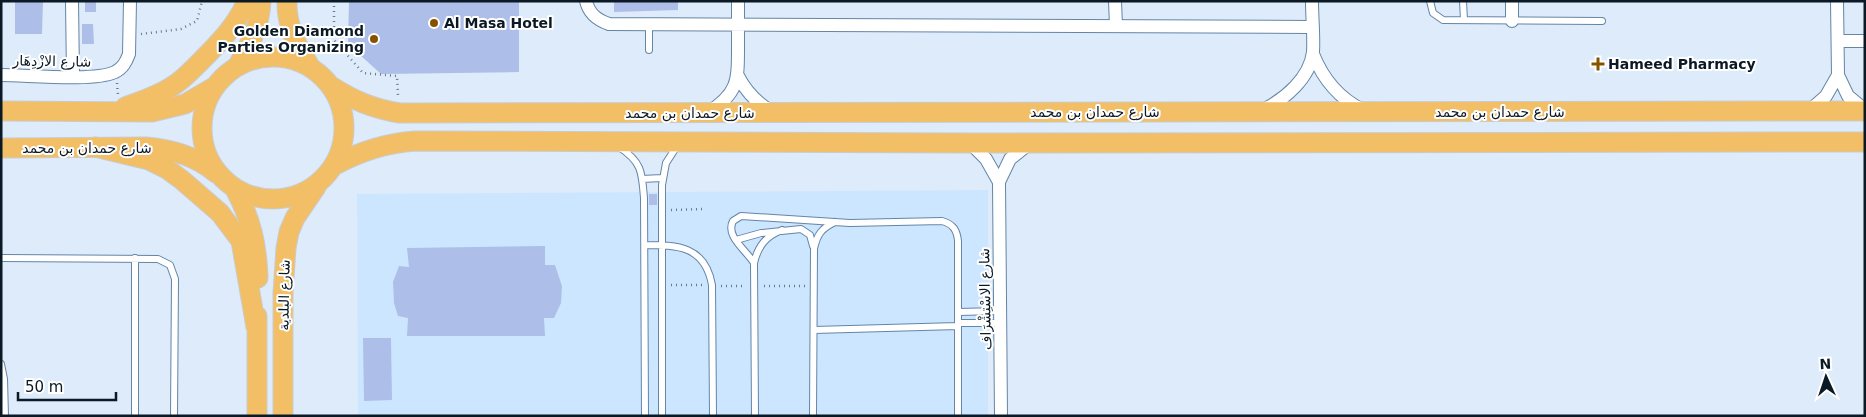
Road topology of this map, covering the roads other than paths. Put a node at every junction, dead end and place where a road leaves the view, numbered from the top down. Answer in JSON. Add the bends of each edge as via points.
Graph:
{"nodes":[{"id":1,"x":72,"y":1,"type":"edge"},
{"id":2,"x":130,"y":1,"type":"edge"},
{"id":3,"x":248,"y":1,"type":"edge"},
{"id":4,"x":261,"y":1,"type":"edge"},
{"id":5,"x":287,"y":1,"type":"edge"},
{"id":6,"x":586,"y":1,"type":"edge"},
{"id":7,"x":738,"y":1,"type":"edge"},
{"id":8,"x":1116,"y":1,"type":"edge"},
{"id":9,"x":1312,"y":1,"type":"edge"},
{"id":10,"x":1430,"y":1,"type":"edge"},
{"id":11,"x":1463,"y":1,"type":"edge"},
{"id":12,"x":1512,"y":1,"type":"edge"},
{"id":13,"x":1837,"y":1,"type":"edge"},
{"id":14,"x":1464,"y":20,"type":"junction"},
{"id":15,"x":1512,"y":21,"type":"junction"},
{"id":16,"x":1602,"y":21,"type":"dead end"},
{"id":17,"x":649,"y":24,"type":"junction"},
{"id":18,"x":738,"y":24,"type":"junction"},
{"id":19,"x":1116,"y":26,"type":"junction"},
{"id":20,"x":1312,"y":26,"type":"junction"},
{"id":21,"x":1865,"y":41,"type":"edge"},
{"id":22,"x":1838,"y":42,"type":"junction"},
{"id":23,"x":649,"y":50,"type":"dead end"},
{"id":24,"x":1312,"y":54,"type":"junction"},
{"id":25,"x":237,"y":67,"type":"junction"},
{"id":26,"x":311,"y":68,"type":"junction"},
{"id":27,"x":1,"y":75,"type":"edge"},
{"id":28,"x":1838,"y":75,"type":"junction"},
{"id":29,"x":73,"y":76,"type":"junction"},
{"id":30,"x":738,"y":76,"type":"junction"},
{"id":31,"x":331,"y":86,"type":"junction"},
{"id":32,"x":215,"y":87,"type":"junction"},
{"id":33,"x":115,"y":110,"type":"junction"},
{"id":34,"x":1,"y":111,"type":"edge"},
{"id":35,"x":1865,"y":111,"type":"edge"},
{"id":36,"x":1260,"y":112,"type":"junction"},
{"id":37,"x":1366,"y":112,"type":"junction"},
{"id":38,"x":1809,"y":112,"type":"junction"},
{"id":39,"x":707,"y":113,"type":"junction"},
{"id":40,"x":773,"y":113,"type":"junction"},
{"id":41,"x":610,"y":141,"type":"junction"},
{"id":42,"x":681,"y":141,"type":"junction"},
{"id":43,"x":1031,"y":142,"type":"junction"},
{"id":44,"x":1865,"y":142,"type":"edge"},
{"id":45,"x":970,"y":143,"type":"junction"},
{"id":46,"x":95,"y":148,"type":"junction"},
{"id":47,"x":6,"y":150,"type":"edge"},
{"id":48,"x":335,"y":164,"type":"junction"},
{"id":49,"x":662,"y":178,"type":"junction"},
{"id":50,"x":642,"y":179,"type":"junction"},
{"id":51,"x":999,"y":182,"type":"junction"},
{"id":52,"x":229,"y":184,"type":"junction"},
{"id":53,"x":318,"y":184,"type":"junction"},
{"id":54,"x":836,"y":222,"type":"junction"},
{"id":55,"x":782,"y":230,"type":"junction"},
{"id":56,"x":736,"y":240,"type":"junction"},
{"id":57,"x":644,"y":245,"type":"junction"},
{"id":58,"x":662,"y":245,"type":"junction"},
{"id":59,"x":814,"y":248,"type":"junction"},
{"id":60,"x":1,"y":258,"type":"edge"},
{"id":61,"x":135,"y":258,"type":"junction"},
{"id":62,"x":754,"y":263,"type":"junction"},
{"id":63,"x":958,"y":312,"type":"junction"},
{"id":64,"x":1000,"y":317,"type":"junction"},
{"id":65,"x":958,"y":324,"type":"junction"},
{"id":66,"x":256,"y":327,"type":"junction"},
{"id":67,"x":814,"y":330,"type":"junction"},
{"id":68,"x":1,"y":364,"type":"edge"},
{"id":69,"x":5,"y":416,"type":"edge"},
{"id":70,"x":135,"y":416,"type":"edge"},
{"id":71,"x":174,"y":416,"type":"edge"},
{"id":72,"x":257,"y":416,"type":"edge"},
{"id":73,"x":283,"y":416,"type":"edge"},
{"id":74,"x":645,"y":416,"type":"edge"},
{"id":75,"x":662,"y":416,"type":"edge"},
{"id":76,"x":713,"y":416,"type":"edge"},
{"id":77,"x":755,"y":416,"type":"edge"},
{"id":78,"x":813,"y":416,"type":"edge"},
{"id":79,"x":958,"y":416,"type":"edge"},
{"id":80,"x":1002,"y":416,"type":"edge"}],
"edges":[{"from":1,"to":29,"type":"street"},
{"from":2,"to":29,"type":"street","name":"شارع الازْدِهَار","via":[[127,61],[116,72]]},
{"from":3,"to":33,"type":"main road","via":[[235,25],[185,77],[157,95]]},
{"from":4,"to":25,"type":"main road","via":[[254,36]]},
{"from":5,"to":26,"type":"main road","via":[[294,37]]},
{"from":6,"to":17,"type":"street","via":[[590,12],[602,22]]},
{"from":7,"to":18,"type":"street"},
{"from":8,"to":19,"type":"street"},
{"from":9,"to":20,"type":"street"},
{"from":10,"to":14,"type":"lane","via":[[1431,10],[1439,18]]},
{"from":11,"to":14,"type":"lane"},
{"from":12,"to":15,"type":"street"},
{"from":13,"to":22,"type":"street"},
{"from":14,"to":15,"type":"lane"},
{"from":15,"to":16,"type":"lane"},
{"from":17,"to":18,"type":"street"},
{"from":17,"to":23,"type":"lane"},
{"from":18,"to":19,"type":"street"},
{"from":18,"to":30,"type":"street"},
{"from":19,"to":20,"type":"street"},
{"from":20,"to":24,"type":"street"},
{"from":21,"to":22,"type":"street"},
{"from":22,"to":28,"type":"street"},
{"from":24,"to":36,"type":"street","via":[[1307,69],[1288,95]]},
{"from":24,"to":37,"type":"street","via":[[1333,89],[1351,105]]},
{"from":25,"to":26,"type":"main road","via":[[266,58],[282,58]]},
{"from":25,"to":32,"type":"main road"},
{"from":26,"to":31,"type":"main road"},
{"from":27,"to":29,"type":"street","name":"شارع الازْدِهَار"},
{"from":28,"to":35,"type":"street","via":[[1848,96]]},
{"from":28,"to":38,"type":"street","via":[[1826,96]]},
{"from":30,"to":39,"type":"street","via":[[729,94]]},
{"from":30,"to":40,"type":"street","via":[[753,97]]},
{"from":31,"to":39,"type":"main road","name":"شارع حمدان بن محمد","via":[[367,106],[400,113]]},
{"from":31,"to":48,"type":"main road","via":[[344,116],[345,133]]},
{"from":32,"to":33,"type":"main road","via":[[171,108],[152,112]]},
{"from":32,"to":52,"type":"main road","via":[[206,105],[202,125],[204,145],[211,164]]},
{"from":33,"to":34,"type":"main road"},
{"from":35,"to":38,"type":"main road","name":"شارع حمدان بن محمد"},
{"from":36,"to":37,"type":"main road","name":"شارع حمدان بن محمد"},
{"from":36,"to":40,"type":"main road","name":"شارع حمدان بن محمد"},
{"from":37,"to":38,"type":"main road","name":"شارع حمدان بن محمد"},
{"from":39,"to":40,"type":"main road","name":"شارع حمدان بن محمد"},
{"from":41,"to":42,"type":"main road","name":"شارع حمدان بن محمد"},
{"from":41,"to":48,"type":"main road","name":"شارع حمدان بن محمد","via":[[398,142],[376,146]]},
{"from":41,"to":50,"type":"lane","via":[[634,159],[641,169]]},
{"from":42,"to":45,"type":"main road","name":"شارع حمدان بن محمد"},
{"from":42,"to":49,"type":"lane","via":[[666,163]]},
{"from":43,"to":44,"type":"main road","name":"شارع حمدان بن محمد"},
{"from":43,"to":45,"type":"main road","name":"شارع حمدان بن محمد"},
{"from":43,"to":51,"type":"street","name":"شارع الاسْتِشْرَاف","via":[[1010,160]]},
{"from":45,"to":51,"type":"street","name":"شارع الاسْتِشْرَاف","via":[[986,159]]},
{"from":46,"to":47,"type":"main road","name":"شارع حمدان بن محمد"},
{"from":46,"to":52,"type":"main road","name":"شارع حمدان بن محمد","via":[[164,149],[194,159]]},
{"from":46,"to":66,"type":"main road","via":[[142,158],[166,169],[220,213],[240,241]]},
{"from":48,"to":53,"type":"main road"},
{"from":49,"to":50,"type":"lane"},
{"from":49,"to":58,"type":"lane"},
{"from":50,"to":57,"type":"lane"},
{"from":51,"to":64,"type":"street","name":"شارع الاسْتِشْرَاف"},
{"from":52,"to":53,"type":"main road","via":[[251,196],[268,199],[303,193]]},
{"from":52,"to":66,"type":"main road","name":"شارع البلدية","via":[[250,220],[257,255]]},
{"from":53,"to":73,"type":"main road","name":"شارع البلدية","via":[[289,232],[286,248]]},
{"from":54,"to":56,"type":"lane","via":[[741,216],[731,225]]},
{"from":54,"to":59,"type":"lane","via":[[818,234]]},
{"from":54,"to":63,"type":"lane","via":[[949,223],[958,234]]},
{"from":55,"to":56,"type":"lane"},
{"from":55,"to":59,"type":"lane","via":[[795,228],[806,231]]},
{"from":55,"to":62,"type":"lane","via":[[760,246]]},
{"from":56,"to":62,"type":"lane"},
{"from":57,"to":58,"type":"lane"},
{"from":57,"to":74,"type":"lane"},
{"from":58,"to":75,"type":"lane"},
{"from":58,"to":76,"type":"lane","via":[[678,246],[696,256],[709,273],[712,286]]},
{"from":59,"to":67,"type":"lane"},
{"from":60,"to":61,"type":"lane"},
{"from":61,"to":70,"type":"lane"},
{"from":61,"to":71,"type":"lane","via":[[164,261],[170,265],[176,278]]},
{"from":62,"to":77,"type":"lane"},
{"from":63,"to":64,"type":"lane"},
{"from":63,"to":65,"type":"lane"},
{"from":64,"to":65,"type":"lane"},
{"from":64,"to":80,"type":"street","name":"شارع الاسْتِشْرَاف"},
{"from":65,"to":67,"type":"lane"},
{"from":65,"to":79,"type":"lane"},
{"from":66,"to":72,"type":"main road","name":"شارع البلدية"},
{"from":67,"to":78,"type":"lane"},
{"from":68,"to":69,"type":"lane"}]}
